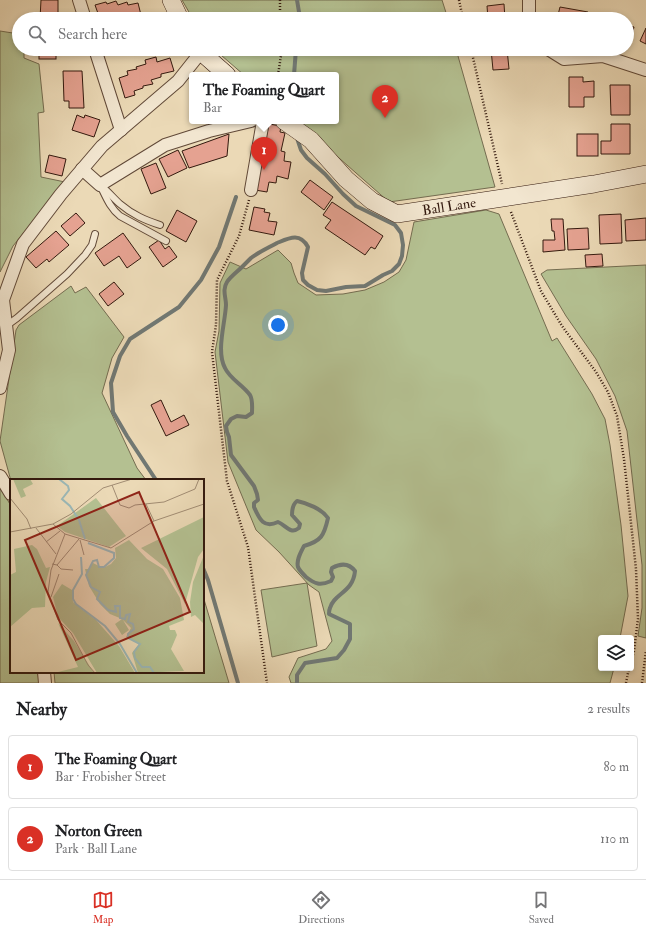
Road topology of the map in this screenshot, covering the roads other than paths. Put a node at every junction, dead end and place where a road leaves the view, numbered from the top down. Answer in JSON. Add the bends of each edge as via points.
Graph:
{"nodes":[{"id":1,"x":79,"y":0,"type":"edge"},
{"id":2,"x":170,"y":0,"type":"edge"},
{"id":3,"x":529,"y":0,"type":"edge"},
{"id":4,"x":83,"y":12,"type":"edge"},
{"id":5,"x":176,"y":12,"type":"edge"},
{"id":6,"x":529,"y":12,"type":"edge"},
{"id":7,"x":101,"y":56,"type":"edge"},
{"id":8,"x":196,"y":56,"type":"edge"},
{"id":9,"x":206,"y":56,"type":"edge"},
{"id":10,"x":560,"y":56,"type":"edge"},
{"id":11,"x":603,"y":56,"type":"edge"},
{"id":12,"x":603,"y":56,"type":"edge"},
{"id":13,"x":646,"y":70,"type":"edge"},
{"id":14,"x":224,"y":72,"type":"edge"},
{"id":15,"x":238,"y":124,"type":"edge"},
{"id":16,"x":263,"y":124,"type":"edge"},
{"id":17,"x":288,"y":124,"type":"edge"},
{"id":18,"x":121,"y":130,"type":"junction"},
{"id":19,"x":82,"y":169,"type":"junction"},
{"id":20,"x":646,"y":174,"type":"edge"},
{"id":21,"x":100,"y":185,"type":"junction"},
{"id":22,"x":252,"y":190,"type":"road end"},
{"id":23,"x":160,"y":225,"type":"dead end"},
{"id":24,"x":95,"y":234,"type":"dead end"},
{"id":25,"x":166,"y":241,"type":"dead end"},
{"id":26,"x":6,"y":326,"type":"junction"},
{"id":27,"x":0,"y":388,"type":"edge"},
{"id":28,"x":0,"y":476,"type":"edge"},
{"id":29,"x":10,"y":492,"type":"edge"},
{"id":30,"x":44,"y":673,"type":"edge"},
{"id":31,"x":45,"y":683,"type":"edge"}],
"edges":[{"from":1,"to":4,"type":"street"},
{"from":2,"to":5,"type":"street"},
{"from":3,"to":6,"type":"street"},
{"from":7,"to":18,"type":"street"},
{"from":8,"to":18,"type":"street","via":[[178,81]]},
{"from":9,"to":14,"type":"street"},
{"from":10,"to":11,"type":"street"},
{"from":12,"to":13,"type":"street"},
{"from":15,"to":21,"type":"street","via":[[165,145]]},
{"from":16,"to":22,"type":"street"},
{"from":17,"to":20,"type":"street","name":"Ball Lane","via":[[311,140],[346,179],[372,201],[397,214]]},
{"from":18,"to":19,"type":"street","via":[[102,146]]},
{"from":19,"to":21,"type":"street"},
{"from":19,"to":26,"type":"street","via":[[23,244],[3,300]]},
{"from":21,"to":23,"type":"lane","via":[[130,212]]},
{"from":21,"to":25,"type":"lane","via":[[114,211]]},
{"from":24,"to":26,"type":"lane","via":[[92,245],[85,255]]},
{"from":26,"to":27,"type":"street","via":[[10,350]]},
{"from":28,"to":29,"type":"street"},
{"from":30,"to":31,"type":"street"}]}
